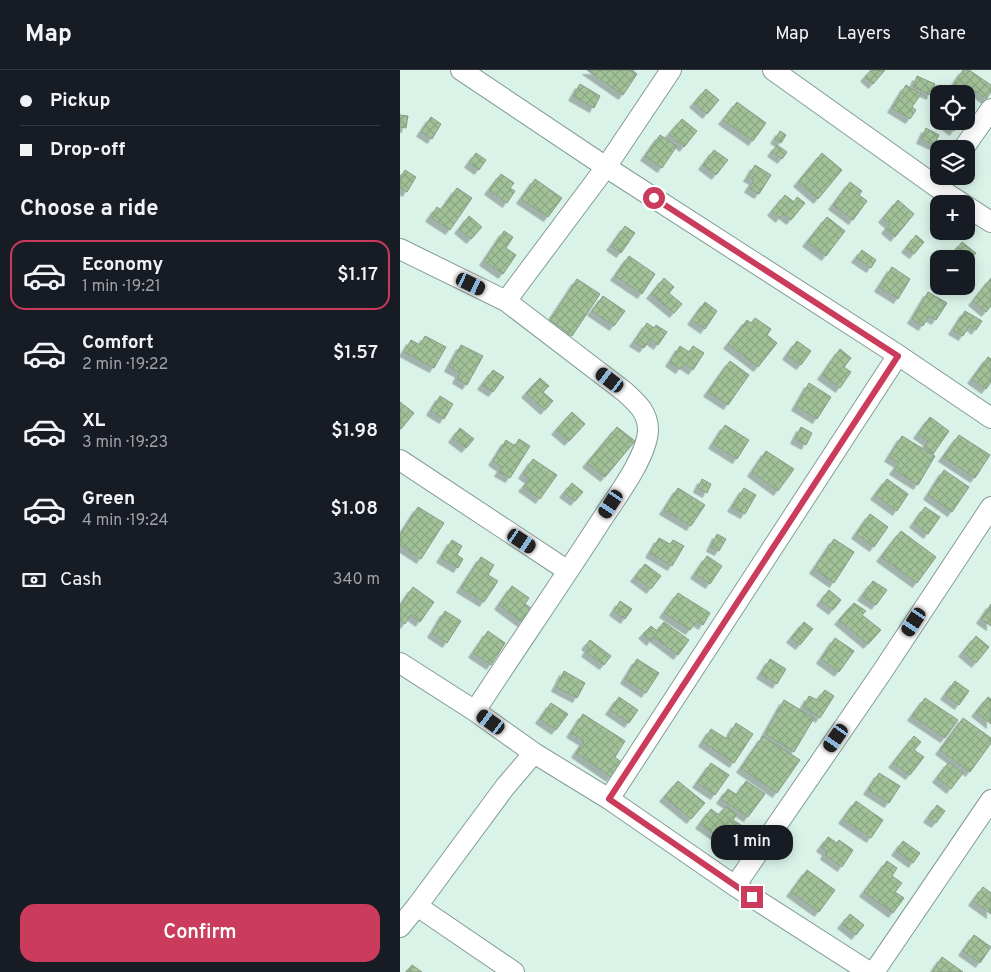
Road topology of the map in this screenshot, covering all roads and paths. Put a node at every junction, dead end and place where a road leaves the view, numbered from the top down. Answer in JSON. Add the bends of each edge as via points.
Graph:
{"nodes":[{"id":1,"x":461,"y":70,"type":"edge"},
{"id":2,"x":671,"y":70,"type":"edge"},
{"id":3,"x":773,"y":70,"type":"edge"},
{"id":4,"x":991,"y":109,"type":"edge"},
{"id":5,"x":969,"y":140,"type":"edge"},
{"id":6,"x":606,"y":167,"type":"junction"},
{"id":7,"x":930,"y":174,"type":"edge"},
{"id":8,"x":944,"y":185,"type":"edge"},
{"id":9,"x":955,"y":195,"type":"edge"},
{"id":10,"x":975,"y":212,"type":"edge"},
{"id":11,"x":991,"y":222,"type":"edge"},
{"id":12,"x":400,"y":249,"type":"edge"},
{"id":13,"x":506,"y":301,"type":"junction"},
{"id":14,"x":898,"y":356,"type":"junction"},
{"id":15,"x":991,"y":418,"type":"edge"},
{"id":16,"x":400,"y":460,"type":"edge"},
{"id":17,"x":991,"y":507,"type":"edge"},
{"id":18,"x":568,"y":571,"type":"junction"},
{"id":19,"x":400,"y":663,"type":"edge"},
{"id":20,"x":475,"y":711,"type":"junction"},
{"id":21,"x":534,"y":753,"type":"junction"},
{"id":22,"x":609,"y":799,"type":"junction"},
{"id":23,"x":991,"y":800,"type":"edge"},
{"id":24,"x":735,"y":886,"type":"junction"},
{"id":25,"x":417,"y":906,"type":"junction"},
{"id":26,"x":400,"y":927,"type":"edge"},
{"id":27,"x":514,"y":972,"type":"edge"},
{"id":28,"x":869,"y":972,"type":"edge"},
{"id":29,"x":874,"y":972,"type":"edge"}],
"edges":[{"from":1,"to":6,"type":"street"},
{"from":2,"to":6,"type":"street"},
{"from":3,"to":7,"type":"street"},
{"from":4,"to":5,"type":"street"},
{"from":6,"to":13,"type":"street"},
{"from":6,"to":14,"type":"street"},
{"from":8,"to":9,"type":"street"},
{"from":10,"to":11,"type":"street"},
{"from":12,"to":13,"type":"street"},
{"from":13,"to":18,"type":"street","via":[[626,392],[646,417],[645,446],[633,471]]},
{"from":14,"to":15,"type":"street"},
{"from":14,"to":22,"type":"street"},
{"from":16,"to":18,"type":"street"},
{"from":17,"to":24,"type":"street"},
{"from":18,"to":20,"type":"street"},
{"from":19,"to":20,"type":"street"},
{"from":20,"to":21,"type":"street"},
{"from":21,"to":22,"type":"street"},
{"from":21,"to":25,"type":"street"},
{"from":22,"to":24,"type":"street"},
{"from":23,"to":29,"type":"street"},
{"from":24,"to":28,"type":"street"},
{"from":25,"to":26,"type":"street"},
{"from":25,"to":27,"type":"street"}]}
